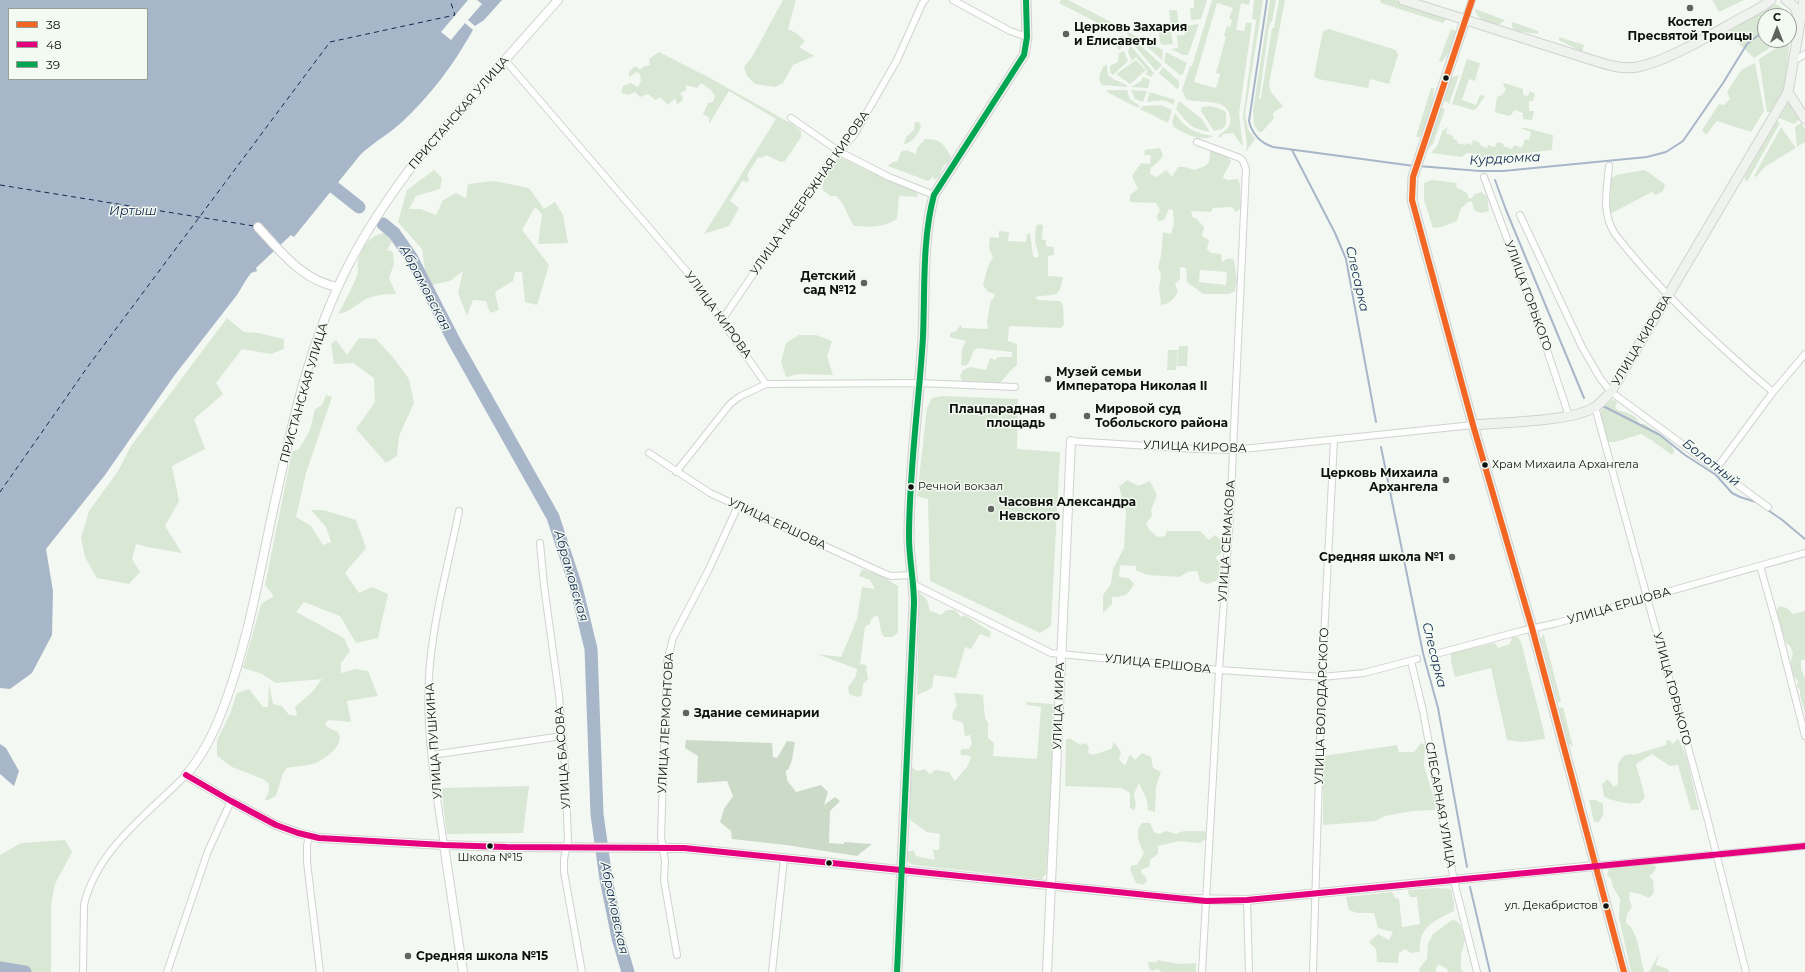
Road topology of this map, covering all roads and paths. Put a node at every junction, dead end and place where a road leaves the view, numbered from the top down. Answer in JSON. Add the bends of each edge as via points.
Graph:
{"nodes":[{"id":1,"x":558,"y":0,"type":"edge"},
{"id":2,"x":925,"y":0,"type":"edge"},
{"id":3,"x":954,"y":0,"type":"edge"},
{"id":4,"x":1026,"y":0,"type":"edge"},
{"id":5,"x":1403,"y":0,"type":"edge"},
{"id":6,"x":1472,"y":0,"type":"edge"},
{"id":7,"x":1778,"y":0,"type":"edge"},
{"id":8,"x":1786,"y":0,"type":"edge"},
{"id":9,"x":1804,"y":0,"type":"edge"},
{"id":10,"x":1769,"y":2,"type":"edge"},
{"id":11,"x":1465,"y":20,"type":"junction"},
{"id":12,"x":1799,"y":28,"type":"junction"},
{"id":13,"x":1027,"y":37,"type":"junction"},
{"id":14,"x":1805,"y":54,"type":"edge"},
{"id":15,"x":505,"y":60,"type":"junction"},
{"id":16,"x":1794,"y":61,"type":"junction"},
{"id":17,"x":1788,"y":92,"type":"junction"},
{"id":18,"x":791,"y":118,"type":"dead end"},
{"id":19,"x":1805,"y":119,"type":"edge"},
{"id":20,"x":1197,"y":142,"type":"dead end"},
{"id":21,"x":840,"y":152,"type":"junction"},
{"id":22,"x":1609,"y":166,"type":"dead end"},
{"id":23,"x":1484,"y":177,"type":"dead end"},
{"id":24,"x":934,"y":195,"type":"junction"},
{"id":25,"x":1520,"y":215,"type":"dead end"},
{"id":26,"x":258,"y":227,"type":"dead end"},
{"id":27,"x":338,"y":287,"type":"junction"},
{"id":28,"x":1668,"y":295,"type":"junction"},
{"id":29,"x":722,"y":320,"type":"junction"},
{"id":30,"x":1805,"y":354,"type":"edge"},
{"id":31,"x":919,"y":383,"type":"junction"},
{"id":32,"x":766,"y":384,"type":"junction"},
{"id":33,"x":1015,"y":386,"type":"dead end"},
{"id":34,"x":1611,"y":392,"type":"junction"},
{"id":35,"x":1773,"y":392,"type":"junction"},
{"id":36,"x":1595,"y":407,"type":"junction"},
{"id":37,"x":1569,"y":416,"type":"junction"},
{"id":38,"x":1473,"y":425,"type":"junction"},
{"id":39,"x":1334,"y":440,"type":"junction"},
{"id":40,"x":1071,"y":441,"type":"joint"},
{"id":41,"x":1233,"y":450,"type":"junction"},
{"id":42,"x":648,"y":453,"type":"dead end"},
{"id":43,"x":1716,"y":469,"type":"junction"},
{"id":44,"x":676,"y":472,"type":"junction"},
{"id":45,"x":738,"y":506,"type":"junction"},
{"id":46,"x":1768,"y":507,"type":"dead end"},
{"id":47,"x":460,"y":511,"type":"dead end"},
{"id":48,"x":540,"y":543,"type":"dead end"},
{"id":49,"x":1805,"y":553,"type":"edge"},
{"id":50,"x":1760,"y":566,"type":"junction"},
{"id":51,"x":912,"y":575,"type":"junction"},
{"id":52,"x":913,"y":586,"type":"junction"},
{"id":53,"x":1646,"y":598,"type":"junction"},
{"id":54,"x":1532,"y":628,"type":"junction"},
{"id":55,"x":1061,"y":654,"type":"junction"},
{"id":56,"x":1432,"y":655,"type":"dead end"},
{"id":57,"x":1414,"y":660,"type":"joint"},
{"id":58,"x":1219,"y":670,"type":"junction"},
{"id":59,"x":1322,"y":677,"type":"junction"},
{"id":60,"x":562,"y":736,"type":"junction"},
{"id":61,"x":1805,"y":736,"type":"edge"},
{"id":62,"x":432,"y":755,"type":"junction"},
{"id":63,"x":186,"y":775,"type":"junction"},
{"id":64,"x":231,"y":802,"type":"junction"},
{"id":65,"x":309,"y":836,"type":"junction"},
{"id":66,"x":444,"y":845,"type":"junction"},
{"id":67,"x":1805,"y":846,"type":"edge"},
{"id":68,"x":663,"y":848,"type":"junction"},
{"id":69,"x":566,"y":849,"type":"junction"},
{"id":70,"x":1716,"y":854,"type":"junction"},
{"id":71,"x":784,"y":859,"type":"junction"},
{"id":72,"x":1594,"y":866,"type":"junction"},
{"id":73,"x":902,"y":871,"type":"junction"},
{"id":74,"x":1454,"y":881,"type":"junction"},
{"id":75,"x":1050,"y":886,"type":"junction"},
{"id":76,"x":1317,"y":894,"type":"junction"},
{"id":77,"x":1247,"y":900,"type":"junction"},
{"id":78,"x":1206,"y":901,"type":"junction"},
{"id":79,"x":677,"y":955,"type":"dead end"},
{"id":80,"x":83,"y":972,"type":"edge"},
{"id":81,"x":167,"y":972,"type":"edge"},
{"id":82,"x":320,"y":972,"type":"edge"},
{"id":83,"x":463,"y":972,"type":"edge"},
{"id":84,"x":582,"y":972,"type":"edge"},
{"id":85,"x":772,"y":972,"type":"edge"},
{"id":86,"x":897,"y":972,"type":"edge"},
{"id":87,"x":1047,"y":972,"type":"edge"},
{"id":88,"x":1202,"y":972,"type":"edge"},
{"id":89,"x":1249,"y":972,"type":"edge"},
{"id":90,"x":1313,"y":972,"type":"edge"},
{"id":91,"x":1476,"y":972,"type":"edge"},
{"id":92,"x":1624,"y":972,"type":"edge"},
{"id":93,"x":1746,"y":972,"type":"edge"}],
"edges":[{"from":1,"to":15,"type":"street","name":"ПРИСТАНСКАЯ УЛИЦА"},
{"from":2,"to":21,"type":"street","name":"УЛИЦА НАБЕРЕЖНАЯ КИРОВА","via":[[883,86],[854,135]]},
{"from":3,"to":13,"type":"street","via":[[1010,31]]},
{"from":4,"to":13,"type":"main road"},
{"from":5,"to":11,"type":"main road"},
{"from":6,"to":11,"type":"street"},
{"from":7,"to":10,"type":"main road"},
{"from":8,"to":12,"type":"main road","via":[[1797,11]]},
{"from":9,"to":12,"type":"main road","name":"УЛИЦА КИРОВА"},
{"from":10,"to":11,"type":"main road","via":[[1668,56],[1646,65],[1625,68]]},
{"from":11,"to":38,"type":"main road","via":[[1421,152],[1411,192],[1413,208]]},
{"from":12,"to":16,"type":"main road","name":"УЛИЦА КИРОВА"},
{"from":13,"to":24,"type":"main road","via":[[1021,62]]},
{"from":14,"to":16,"type":"street"},
{"from":15,"to":27,"type":"street","name":"ПРИСТАНСКАЯ УЛИЦА","via":[[398,185],[363,238]]},
{"from":15,"to":29,"type":"street","name":"УЛИЦА КИРОВА","via":[[678,261]]},
{"from":16,"to":17,"type":"main road","name":"УЛИЦА КИРОВА"},
{"from":17,"to":19,"type":"main road"},
{"from":17,"to":28,"type":"main road","name":"УЛИЦА КИРОВА"},
{"from":18,"to":21,"type":"street"},
{"from":20,"to":41,"type":"street","name":"УЛИЦА СЕМАКОВА","via":[[1240,158],[1246,170]]},
{"from":21,"to":24,"type":"street","via":[[889,177]]},
{"from":21,"to":29,"type":"street","name":"УЛИЦА НАБЕРЕЖНАЯ КИРОВА","via":[[796,209]]},
{"from":22,"to":28,"type":"street","via":[[1606,213],[1608,223]]},
{"from":23,"to":37,"type":"street","name":"УЛИЦА ГОРЬКОГО","via":[[1534,311]]},
{"from":24,"to":31,"type":"main road","via":[[929,222]]},
{"from":25,"to":34,"type":"street","name":"УЛИЦА ГОРЬКОГО","via":[[1582,347]]},
{"from":26,"to":27,"type":"street","via":[[310,278]]},
{"from":27,"to":63,"type":"street","name":"ПРИСТАНСКАЯ УЛИЦА","via":[[319,334],[297,408],[275,498],[253,608],[238,664],[212,735],[204,752]]},
{"from":28,"to":34,"type":"main road","name":"УЛИЦА КИРОВА"},
{"from":28,"to":35,"type":"street"},
{"from":29,"to":32,"type":"street","name":"УЛИЦА КИРОВА"},
{"from":30,"to":35,"type":"street"},
{"from":31,"to":32,"type":"street"},
{"from":31,"to":33,"type":"street"},
{"from":31,"to":51,"type":"main road","via":[[913,438],[909,524]]},
{"from":32,"to":44,"type":"street","via":[[730,404]]},
{"from":34,"to":36,"type":"main road","name":"УЛИЦА КИРОВА"},
{"from":34,"to":43,"type":"street","name":"УЛИЦА ГОРЬКОГО"},
{"from":35,"to":43,"type":"street"},
{"from":36,"to":37,"type":"main road","name":"УЛИЦА КИРОВА"},
{"from":36,"to":53,"type":"street","name":"УЛИЦА ГОРЬКОГО"},
{"from":37,"to":38,"type":"main road","name":"УЛИЦА КИРОВА"},
{"from":38,"to":39,"type":"street","name":"УЛИЦА КИРОВА"},
{"from":38,"to":54,"type":"main road"},
{"from":39,"to":41,"type":"street","name":"УЛИЦА КИРОВА"},
{"from":39,"to":59,"type":"street","name":"УЛИЦА ВОЛОДАРСКОГО"},
{"from":40,"to":41,"type":"street","name":"УЛИЦА КИРОВА"},
{"from":40,"to":55,"type":"street","name":"УЛИЦА МИРА"},
{"from":41,"to":58,"type":"street","name":"УЛИЦА СЕМАКОВА"},
{"from":42,"to":44,"type":"street","name":"УЛИЦА ЕРШОВА"},
{"from":43,"to":46,"type":"street","name":"УЛИЦА ГОРЬКОГО"},
{"from":44,"to":45,"type":"street","name":"УЛИЦА ЕРШОВА"},
{"from":45,"to":51,"type":"street","name":"УЛИЦА ЕРШОВА","via":[[883,573],[891,576]]},
{"from":45,"to":68,"type":"street","name":"УЛИЦА ЛЕРМОНТОВА","via":[[673,638],[668,654],[661,829]]},
{"from":47,"to":62,"type":"street","name":"УЛИЦА ПУШКИНА","via":[[430,664],[429,710]]},
{"from":48,"to":60,"type":"street","name":"УЛИЦА БАСОВА","via":[[559,690]]},
{"from":49,"to":50,"type":"street","name":"УЛИЦА ЕРШОВА"},
{"from":50,"to":53,"type":"street","name":"УЛИЦА ЕРШОВА"},
{"from":50,"to":61,"type":"street"},
{"from":51,"to":52,"type":"main road"},
{"from":52,"to":55,"type":"street","name":"УЛИЦА ЕРШОВА","via":[[1051,653]]},
{"from":52,"to":73,"type":"main road","via":[[911,695]]},
{"from":53,"to":54,"type":"street","name":"УЛИЦА ЕРШОВА"},
{"from":53,"to":70,"type":"street","name":"УЛИЦА ГОРЬКОГО"},
{"from":54,"to":56,"type":"street","name":"УЛИЦА ЕРШОВА"},
{"from":54,"to":72,"type":"main road"},
{"from":55,"to":58,"type":"street","name":"УЛИЦА ЕРШОВА"},
{"from":55,"to":75,"type":"street","name":"УЛИЦА МИРА"},
{"from":57,"to":59,"type":"street","name":"УЛИЦА ЕРШОВА","via":[[1364,673]]},
{"from":57,"to":74,"type":"street","name":"СЛЕСАРНАЯ УЛИЦА"},
{"from":58,"to":59,"type":"street","name":"УЛИЦА ЕРШОВА"},
{"from":58,"to":78,"type":"street","name":"УЛИЦА СЕМАКОВА"},
{"from":59,"to":76,"type":"street","name":"УЛИЦА ВОЛОДАРСКОГО"},
{"from":60,"to":62,"type":"street"},
{"from":60,"to":69,"type":"street","name":"УЛИЦА БАСОВА","via":[[566,782]]},
{"from":62,"to":66,"type":"street","name":"УЛИЦА ПУШКИНА"},
{"from":63,"to":64,"type":"street"},
{"from":63,"to":80,"type":"street","via":[[118,841],[102,861],[86,894],[84,905]]},
{"from":64,"to":65,"type":"street","via":[[276,825]]},
{"from":64,"to":81,"type":"street","via":[[208,851]]},
{"from":65,"to":66,"type":"street"},
{"from":65,"to":82,"type":"street","via":[[307,862]]},
{"from":66,"to":69,"type":"street"},
{"from":66,"to":83,"type":"street","name":"УЛИЦА ПУШКИНА"},
{"from":67,"to":70,"type":"street"},
{"from":68,"to":69,"type":"street"},
{"from":68,"to":71,"type":"street"},
{"from":68,"to":79,"type":"street","name":"УЛИЦА ЛЕРМОНТОВА","via":[[664,880]]},
{"from":69,"to":84,"type":"street","name":"УЛИЦА БАСОВА","via":[[564,872]]},
{"from":70,"to":72,"type":"street"},
{"from":70,"to":93,"type":"street","name":"УЛИЦА ГОРЬКОГО"},
{"from":71,"to":73,"type":"street"},
{"from":71,"to":85,"type":"street"},
{"from":72,"to":74,"type":"street"},
{"from":72,"to":92,"type":"main road"},
{"from":73,"to":75,"type":"street"},
{"from":73,"to":86,"type":"main road"},
{"from":74,"to":76,"type":"street"},
{"from":74,"to":91,"type":"street","name":"СЛЕСАРНАЯ УЛИЦА"},
{"from":75,"to":78,"type":"street"},
{"from":75,"to":87,"type":"street","name":"УЛИЦА МИРА"},
{"from":76,"to":77,"type":"street"},
{"from":76,"to":90,"type":"street","name":"УЛИЦА ВОЛОДАРСКОГО"},
{"from":77,"to":78,"type":"street"},
{"from":77,"to":89,"type":"street"},
{"from":78,"to":88,"type":"street","name":"УЛИЦА СЕМАКОВА"}]}
